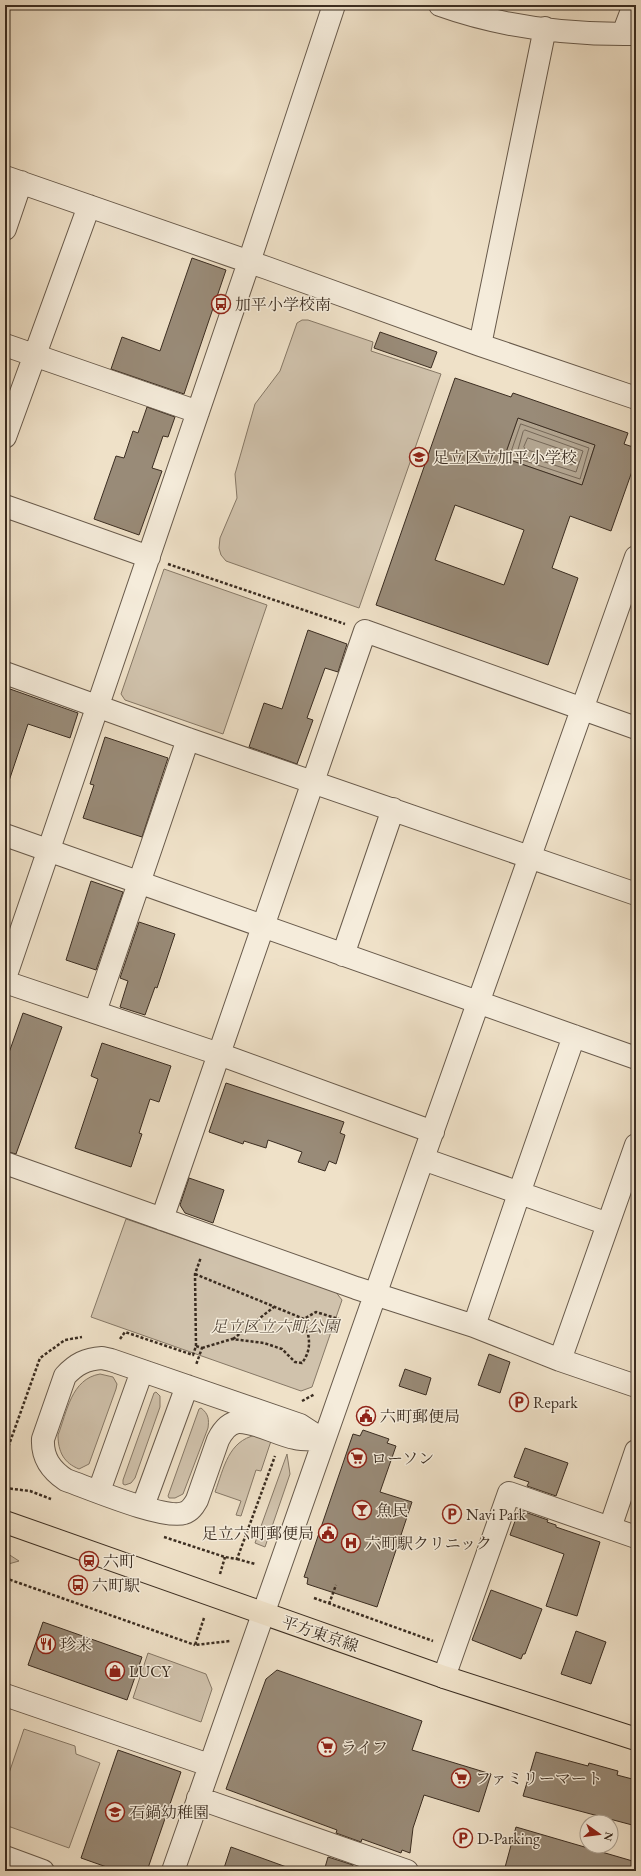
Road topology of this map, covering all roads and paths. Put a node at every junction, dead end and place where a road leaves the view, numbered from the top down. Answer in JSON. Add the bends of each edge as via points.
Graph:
{"nodes":[{"id":1,"x":334,"y":5,"type":"edge"},
{"id":2,"x":440,"y":5,"type":"edge"},
{"id":3,"x":634,"y":5,"type":"edge"},
{"id":4,"x":545,"y":28,"type":"junction"},
{"id":5,"x":629,"y":34,"type":"edge"},
{"id":6,"x":13,"y":179,"type":"edge"},
{"id":7,"x":89,"y":206,"type":"junction"},
{"id":8,"x":5,"y":229,"type":"edge"},
{"id":9,"x":249,"y":262,"type":"junction"},
{"id":10,"x":5,"y":345,"type":"edge"},
{"id":11,"x":480,"y":345,"type":"junction"},
{"id":12,"x":34,"y":355,"type":"junction"},
{"id":13,"x":636,"y":398,"type":"edge"},
{"id":14,"x":198,"y":412,"type":"junction"},
{"id":15,"x":5,"y":437,"type":"edge"},
{"id":16,"x":7,"y":512,"type":"edge"},
{"id":17,"x":149,"y":557,"type":"junction"},
{"id":18,"x":635,"y":560,"type":"edge"},
{"id":19,"x":365,"y":631,"type":"junction"},
{"id":20,"x":5,"y":673,"type":"edge"},
{"id":21,"x":98,"y":707,"type":"junction"},
{"id":22,"x":583,"y":709,"type":"junction"},
{"id":23,"x":636,"y":728,"type":"edge"},
{"id":24,"x":188,"y":739,"type":"junction"},
{"id":25,"x":313,"y":781,"type":"junction"},
{"id":26,"x":393,"y":809,"type":"junction"},
{"id":27,"x":5,"y":836,"type":"edge"},
{"id":28,"x":48,"y":851,"type":"junction"},
{"id":29,"x":531,"y":857,"type":"junction"},
{"id":30,"x":139,"y":883,"type":"junction"},
{"id":31,"x":636,"y":894,"type":"edge"},
{"id":32,"x":264,"y":927,"type":"junction"},
{"id":33,"x":344,"y":955,"type":"junction"},
{"id":34,"x":5,"y":978,"type":"edge"},
{"id":35,"x":5,"y":982,"type":"edge"},
{"id":36,"x":479,"y":1003,"type":"junction"},
{"id":37,"x":95,"y":1012,"type":"junction"},
{"id":38,"x":574,"y":1036,"type":"junction"},
{"id":39,"x":219,"y":1054,"type":"junction"},
{"id":40,"x":636,"y":1058,"type":"edge"},
{"id":41,"x":433,"y":1132,"type":"junction"},
{"id":42,"x":636,"y":1145,"type":"edge"},
{"id":43,"x":424,"y":1159,"type":"junction"},
{"id":44,"x":5,"y":1163,"type":"edge"},
{"id":45,"x":630,"y":1183,"type":"edge"},
{"id":46,"x":519,"y":1192,"type":"junction"},
{"id":47,"x":162,"y":1219,"type":"junction"},
{"id":48,"x":608,"y":1224,"type":"junction"},
{"id":49,"x":208,"y":1236,"type":"junction"},
{"id":50,"x":195,"y":1274,"type":"junction"},
{"id":51,"x":376,"y":1295,"type":"junction"},
{"id":52,"x":274,"y":1306,"type":"junction"},
{"id":53,"x":304,"y":1319,"type":"junction"},
{"id":54,"x":342,"y":1321,"type":"dead end"},
{"id":55,"x":474,"y":1326,"type":"junction"},
{"id":56,"x":120,"y":1339,"type":"dead end"},
{"id":57,"x":232,"y":1339,"type":"junction"},
{"id":58,"x":196,"y":1346,"type":"junction"},
{"id":59,"x":202,"y":1348,"type":"junction"},
{"id":60,"x":560,"y":1360,"type":"junction"},
{"id":61,"x":196,"y":1365,"type":"dead end"},
{"id":62,"x":142,"y":1371,"type":"junction"},
{"id":63,"x":187,"y":1386,"type":"junction"},
{"id":64,"x":636,"y":1386,"type":"edge"},
{"id":65,"x":323,"y":1440,"type":"junction"},
{"id":66,"x":636,"y":1451,"type":"edge"},
{"id":67,"x":99,"y":1491,"type":"junction"},
{"id":68,"x":143,"y":1506,"type":"junction"},
{"id":69,"x":5,"y":1522,"type":"edge"},
{"id":70,"x":610,"y":1528,"type":"junction"},
{"id":71,"x":636,"y":1536,"type":"edge"},
{"id":72,"x":225,"y":1557,"type":"dead end"},
{"id":73,"x":237,"y":1559,"type":"dead end"},
{"id":74,"x":255,"y":1564,"type":"dead end"},
{"id":75,"x":220,"y":1574,"type":"dead end"},
{"id":76,"x":5,"y":1578,"type":"edge"},
{"id":77,"x":10,"y":1579,"type":"junction"},
{"id":78,"x":336,"y":1585,"type":"dead end"},
{"id":79,"x":5,"y":1594,"type":"edge"},
{"id":80,"x":314,"y":1598,"type":"dead end"},
{"id":81,"x":329,"y":1604,"type":"junction"},
{"id":82,"x":263,"y":1614,"type":"junction"},
{"id":83,"x":204,"y":1618,"type":"dead end"},
{"id":84,"x":230,"y":1641,"type":"dead end"},
{"id":85,"x":435,"y":1642,"type":"dead end"},
{"id":86,"x":195,"y":1645,"type":"junction"},
{"id":87,"x":444,"y":1678,"type":"junction"},
{"id":88,"x":5,"y":1695,"type":"edge"},
{"id":89,"x":636,"y":1739,"type":"edge"},
{"id":90,"x":209,"y":1765,"type":"junction"},
{"id":91,"x":198,"y":1798,"type":"junction"},
{"id":92,"x":5,"y":1857,"type":"edge"},
{"id":93,"x":44,"y":1871,"type":"edge"},
{"id":94,"x":173,"y":1871,"type":"edge"},
{"id":95,"x":408,"y":1871,"type":"edge"}],
"edges":[{"from":1,"to":9,"type":"street"},
{"from":2,"to":4,"type":"street","via":[[462,13]]},
{"from":3,"to":5,"type":"street"},
{"from":4,"to":5,"type":"street"},
{"from":4,"to":11,"type":"street"},
{"from":6,"to":7,"type":"street"},
{"from":6,"to":8,"type":"street"},
{"from":7,"to":9,"type":"street"},
{"from":7,"to":12,"type":"street"},
{"from":9,"to":11,"type":"street"},
{"from":9,"to":14,"type":"street"},
{"from":10,"to":12,"type":"street"},
{"from":11,"to":13,"type":"street"},
{"from":12,"to":14,"type":"street"},
{"from":12,"to":15,"type":"street"},
{"from":14,"to":17,"type":"street"},
{"from":16,"to":17,"type":"street"},
{"from":17,"to":19,"type":"path"},
{"from":17,"to":21,"type":"street"},
{"from":18,"to":22,"type":"street"},
{"from":19,"to":22,"type":"street"},
{"from":19,"to":25,"type":"street"},
{"from":20,"to":21,"type":"street"},
{"from":21,"to":24,"type":"street"},
{"from":21,"to":28,"type":"street"},
{"from":22,"to":23,"type":"street"},
{"from":22,"to":29,"type":"street"},
{"from":24,"to":25,"type":"street"},
{"from":24,"to":30,"type":"street"},
{"from":25,"to":26,"type":"street"},
{"from":25,"to":32,"type":"street"},
{"from":26,"to":29,"type":"street"},
{"from":26,"to":33,"type":"street"},
{"from":27,"to":28,"type":"street"},
{"from":28,"to":30,"type":"street"},
{"from":28,"to":34,"type":"street"},
{"from":29,"to":31,"type":"street"},
{"from":29,"to":36,"type":"street"},
{"from":30,"to":32,"type":"street"},
{"from":30,"to":37,"type":"street"},
{"from":32,"to":33,"type":"street"},
{"from":32,"to":39,"type":"street"},
{"from":33,"to":36,"type":"street"},
{"from":35,"to":37,"type":"street"},
{"from":36,"to":38,"type":"street"},
{"from":36,"to":41,"type":"street"},
{"from":37,"to":39,"type":"street"},
{"from":38,"to":40,"type":"street"},
{"from":38,"to":46,"type":"street"},
{"from":39,"to":41,"type":"street"},
{"from":39,"to":47,"type":"street"},
{"from":41,"to":43,"type":"street"},
{"from":42,"to":45,"type":"street"},
{"from":43,"to":46,"type":"street"},
{"from":43,"to":51,"type":"street"},
{"from":44,"to":47,"type":"street"},
{"from":45,"to":48,"type":"street"},
{"from":46,"to":48,"type":"street"},
{"from":46,"to":55,"type":"street"},
{"from":47,"to":49,"type":"street"},
{"from":48,"to":60,"type":"street"},
{"from":49,"to":50,"type":"path"},
{"from":49,"to":51,"type":"street"},
{"from":50,"to":52,"type":"path"},
{"from":50,"to":58,"type":"path"},
{"from":51,"to":55,"type":"street"},
{"from":51,"to":65,"type":"street"},
{"from":52,"to":53,"type":"path"},
{"from":52,"to":57,"type":"path"},
{"from":53,"to":54,"type":"path","via":[[316,1312]]},
{"from":53,"to":57,"type":"path","via":[[309,1353],[302,1363],[295,1362],[282,1349],[264,1343]]},
{"from":55,"to":60,"type":"street"},
{"from":56,"to":58,"type":"path","via":[[125,1332],[193,1355]]},
{"from":57,"to":59,"type":"path"},
{"from":58,"to":59,"type":"path"},
{"from":59,"to":61,"type":"path"},
{"from":60,"to":64,"type":"street"},
{"from":62,"to":63,"type":"street"},
{"from":62,"to":67,"type":"street"},
{"from":62,"to":67,"type":"street","via":[[111,1360],[92,1359],[72,1368],[62,1383],[43,1439],[42,1450],[57,1474],[66,1480]]},
{"from":63,"to":65,"type":"street","via":[[300,1425]]},
{"from":63,"to":68,"type":"street"},
{"from":65,"to":68,"type":"street","via":[[295,1439],[249,1424],[230,1424],[218,1440],[192,1508],[185,1513],[175,1514]]},
{"from":65,"to":82,"type":"street"},
{"from":66,"to":70,"type":"street"},
{"from":67,"to":68,"type":"street"},
{"from":69,"to":82,"type":"main road","name":"平方東京線"},
{"from":70,"to":71,"type":"street"},
{"from":70,"to":87,"type":"street","via":[[509,1492]]},
{"from":72,"to":75,"type":"path"},
{"from":73,"to":74,"type":"path"},
{"from":76,"to":77,"type":"path"},
{"from":77,"to":79,"type":"path"},
{"from":77,"to":86,"type":"path"},
{"from":78,"to":81,"type":"path"},
{"from":80,"to":81,"type":"path"},
{"from":81,"to":85,"type":"path"},
{"from":82,"to":87,"type":"main road","name":"平方東京線"},
{"from":82,"to":90,"type":"street"},
{"from":83,"to":86,"type":"path"},
{"from":84,"to":86,"type":"path"},
{"from":87,"to":89,"type":"main road","name":"平方東京線"},
{"from":88,"to":90,"type":"street"},
{"from":90,"to":91,"type":"street"},
{"from":91,"to":94,"type":"street"},
{"from":91,"to":95,"type":"street"},
{"from":92,"to":93,"type":"street"}]}
